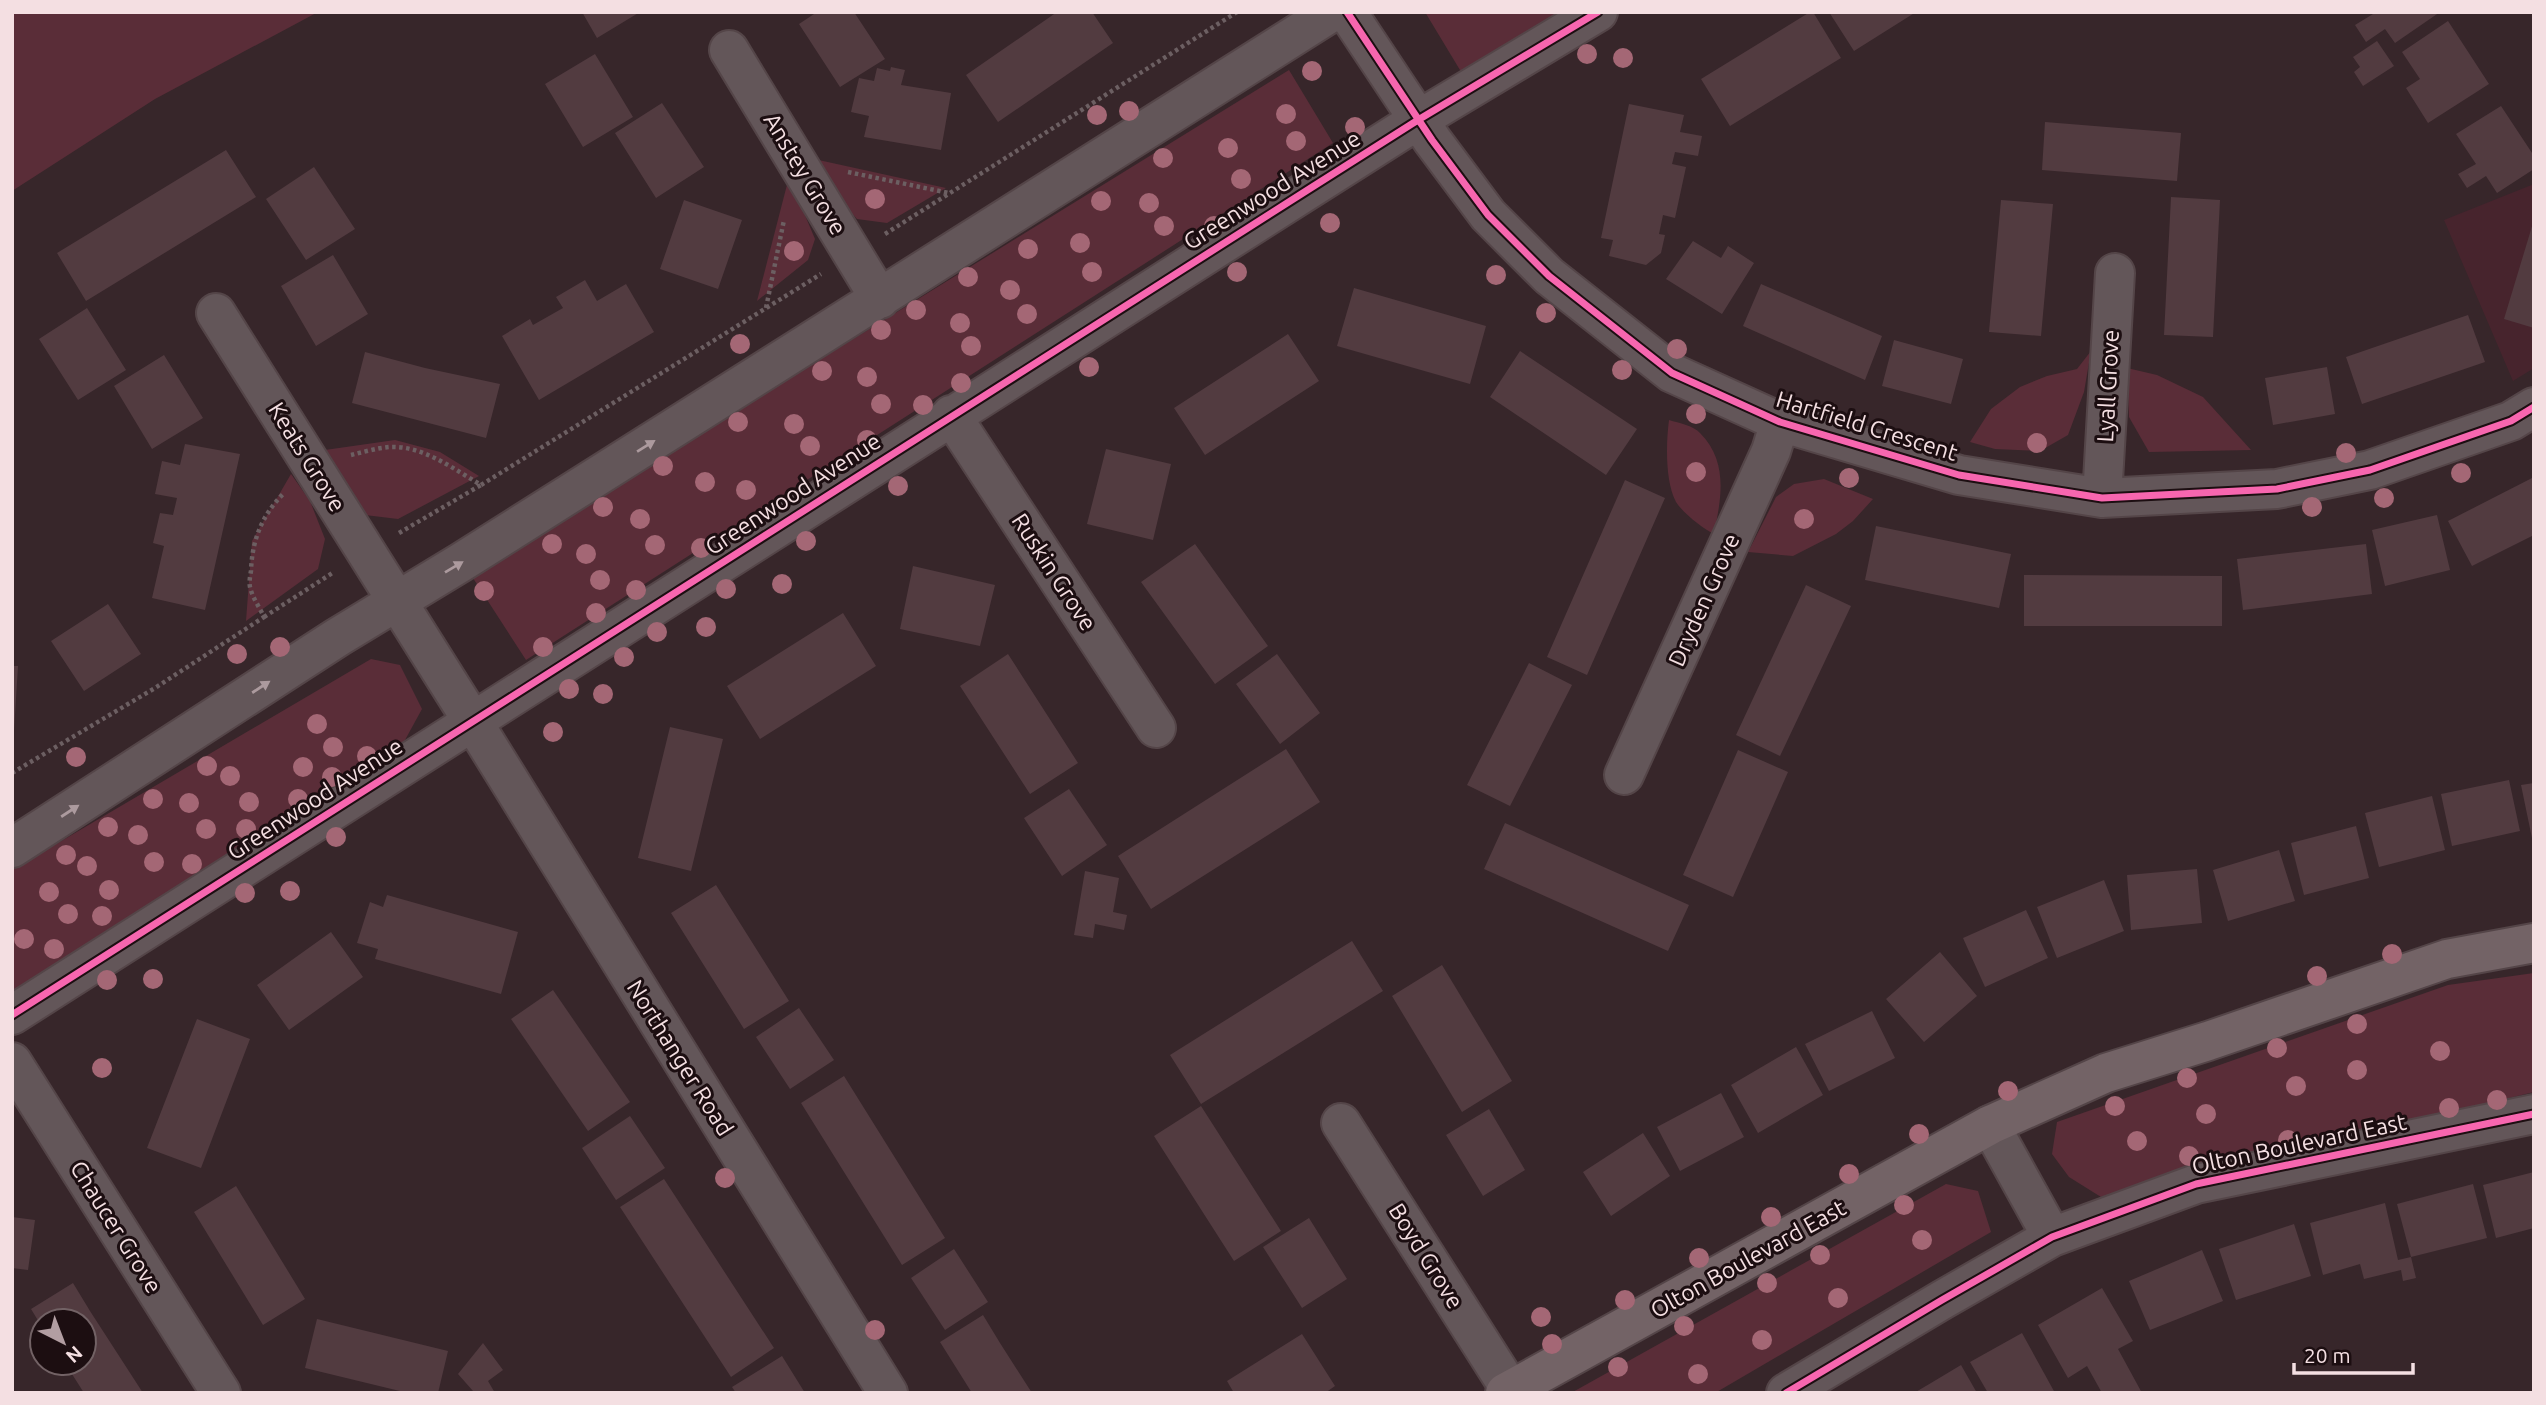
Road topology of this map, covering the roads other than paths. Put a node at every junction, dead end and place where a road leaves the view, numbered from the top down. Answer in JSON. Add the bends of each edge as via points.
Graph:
{"nodes":[{"id":1,"x":1332,"y":12,"type":"edge"},
{"id":2,"x":1347,"y":12,"type":"edge"},
{"id":3,"x":1598,"y":12,"type":"edge"},
{"id":4,"x":729,"y":50,"type":"dead end"},
{"id":5,"x":1418,"y":120,"type":"junction"},
{"id":6,"x":2115,"y":273,"type":"dead end"},
{"id":7,"x":880,"y":299,"type":"junction"},
{"id":8,"x":216,"y":313,"type":"dead end"},
{"id":9,"x":2534,"y":408,"type":"edge"},
{"id":10,"x":951,"y":415,"type":"junction"},
{"id":11,"x":1780,"y":422,"type":"junction"},
{"id":12,"x":2102,"y":498,"type":"junction"},
{"id":13,"x":398,"y":601,"type":"junction"},
{"id":14,"x":473,"y":722,"type":"junction"},
{"id":15,"x":1156,"y":729,"type":"dead end"},
{"id":16,"x":1624,"y":775,"type":"dead end"},
{"id":17,"x":12,"y":848,"type":"edge"},
{"id":18,"x":2534,"y":943,"type":"edge"},
{"id":19,"x":12,"y":1014,"type":"edge"},
{"id":20,"x":12,"y":1062,"type":"edge"},
{"id":21,"x":2534,"y":1114,"type":"edge"},
{"id":22,"x":1341,"y":1123,"type":"dead end"},
{"id":23,"x":1990,"y":1125,"type":"junction"},
{"id":24,"x":2052,"y":1237,"type":"junction"},
{"id":25,"x":1508,"y":1391,"type":"edge"},
{"id":26,"x":221,"y":1393,"type":"edge"},
{"id":27,"x":888,"y":1393,"type":"edge"},
{"id":28,"x":1786,"y":1393,"type":"edge"}],
"edges":[{"from":1,"to":7,"type":"street"},
{"from":2,"to":5,"type":"street","name":"Hartfield Crescent"},
{"from":3,"to":5,"type":"street","name":"Greenwood Avenue"},
{"from":4,"to":7,"type":"street","name":"Anstey Grove"},
{"from":5,"to":10,"type":"street","name":"Greenwood Avenue"},
{"from":5,"to":11,"type":"street","name":"Hartfield Crescent","via":[[1488,215],[1549,276],[1672,373]]},
{"from":6,"to":12,"type":"street","name":"Lyall Grove"},
{"from":13,"to":7,"type":"street","one_way":true},
{"from":8,"to":13,"type":"street","name":"Keats Grove"},
{"from":9,"to":12,"type":"street","name":"Hartfield Crescent","via":[[2511,421],[2370,470],[2277,489]]},
{"from":10,"to":14,"type":"street","name":"Greenwood Avenue"},
{"from":10,"to":15,"type":"street","name":"Ruskin Grove"},
{"from":11,"to":12,"type":"street","name":"Hartfield Crescent","via":[[1959,475]]},
{"from":11,"to":16,"type":"street","name":"Dryden Grove"},
{"from":13,"to":14,"type":"street","name":"Keats Grove"},
{"from":17,"to":13,"type":"street","one_way":true},
{"from":14,"to":19,"type":"street","name":"Greenwood Avenue"},
{"from":14,"to":27,"type":"street","name":"Northanger Road"},
{"from":18,"to":23,"type":"main road","name":"Olton Boulevard East","via":[[2447,959],[2106,1073]]},
{"from":20,"to":26,"type":"street","name":"Chaucer Grove"},
{"from":21,"to":24,"type":"street","name":"Olton Boulevard East","via":[[2196,1185]]},
{"from":22,"to":25,"type":"street","name":"Boyd Grove"},
{"from":23,"to":24,"type":"street"},
{"from":23,"to":25,"type":"main road","name":"Olton Boulevard East"},
{"from":24,"to":28,"type":"street","name":"Olton Boulevard East"}]}
